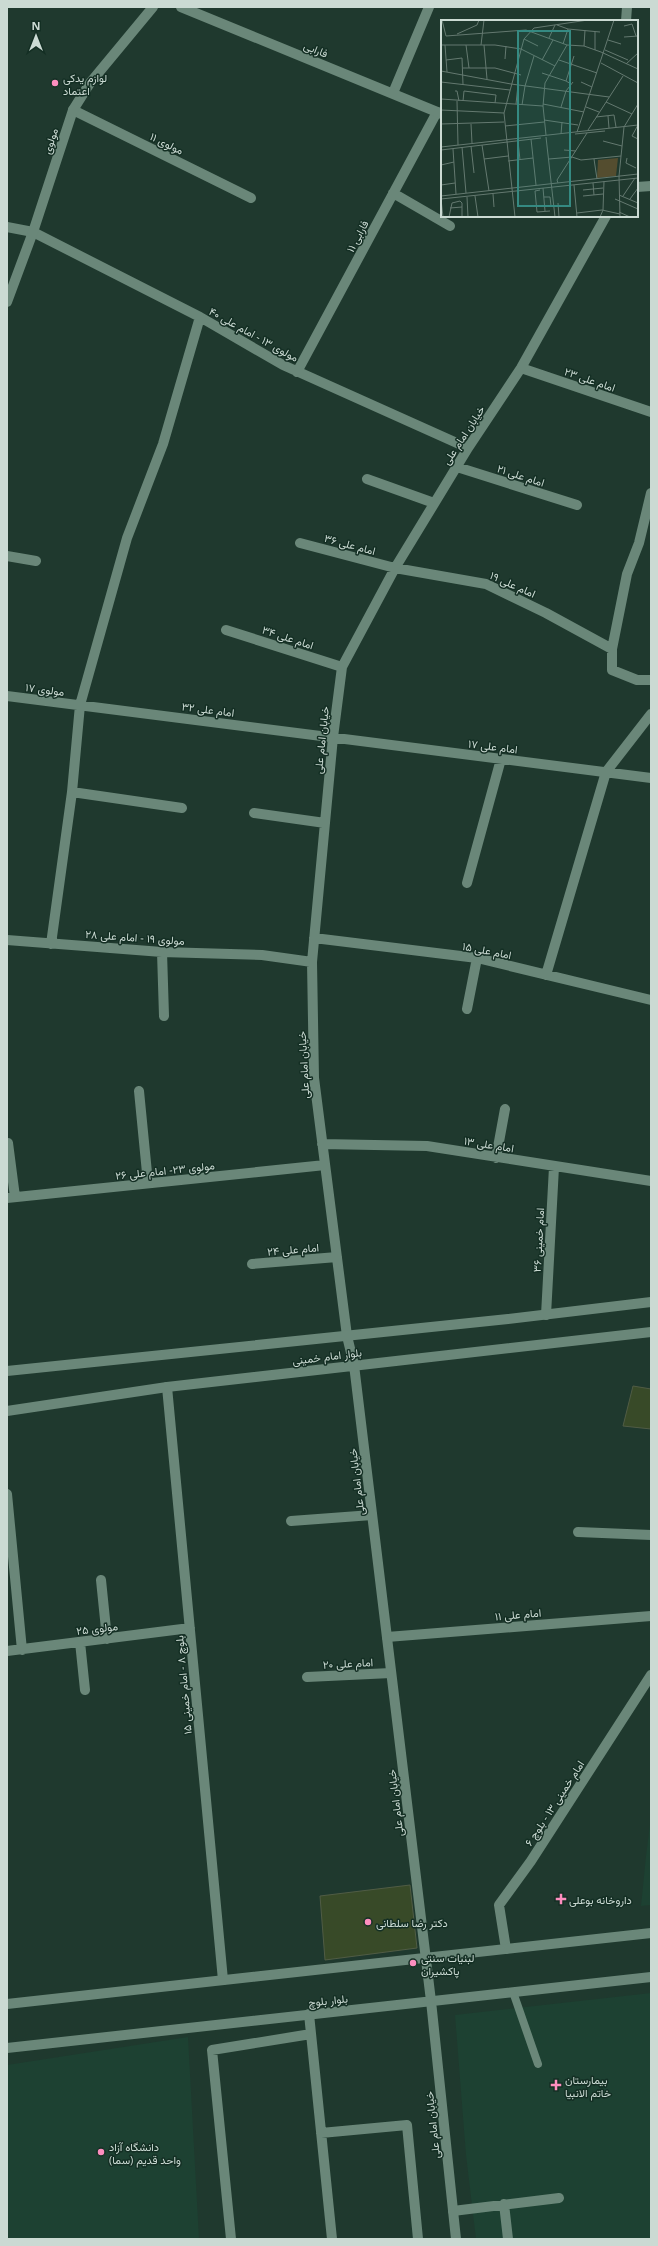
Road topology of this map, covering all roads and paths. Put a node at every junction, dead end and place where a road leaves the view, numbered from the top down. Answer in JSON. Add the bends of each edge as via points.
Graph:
{"nodes":[{"id":1,"x":153,"y":7,"type":"edge"},
{"id":2,"x":181,"y":7,"type":"edge"},
{"id":3,"x":429,"y":7,"type":"edge"},
{"id":4,"x":627,"y":7,"type":"edge"},
{"id":5,"x":626,"y":20,"type":"edge"},
{"id":6,"x":393,"y":93,"type":"junction"},
{"id":7,"x":73,"y":110,"type":"junction"},
{"id":8,"x":439,"y":113,"type":"edge"},
{"id":9,"x":651,"y":186,"type":"edge"},
{"id":10,"x":638,"y":187,"type":"edge"},
{"id":11,"x":393,"y":194,"type":"junction"},
{"id":12,"x":250,"y":198,"type":"dead end"},
{"id":13,"x":605,"y":217,"type":"edge"},
{"id":14,"x":450,"y":226,"type":"dead end"},
{"id":15,"x":7,"y":227,"type":"edge"},
{"id":16,"x":33,"y":232,"type":"junction"},
{"id":17,"x":7,"y":302,"type":"edge"},
{"id":18,"x":200,"y":317,"type":"junction"},
{"id":19,"x":521,"y":368,"type":"junction"},
{"id":20,"x":297,"y":372,"type":"junction"},
{"id":21,"x":651,"y":412,"type":"edge"},
{"id":22,"x":468,"y":448,"type":"junction"},
{"id":23,"x":457,"y":467,"type":"junction"},
{"id":24,"x":367,"y":479,"type":"dead end"},
{"id":25,"x":651,"y":493,"type":"edge"},
{"id":26,"x":434,"y":503,"type":"junction"},
{"id":27,"x":577,"y":505,"type":"dead end"},
{"id":28,"x":300,"y":544,"type":"dead end"},
{"id":29,"x":7,"y":556,"type":"edge"},
{"id":30,"x":36,"y":561,"type":"dead end"},
{"id":31,"x":395,"y":568,"type":"junction"},
{"id":32,"x":226,"y":630,"type":"dead end"},
{"id":33,"x":612,"y":649,"type":"junction"},
{"id":34,"x":342,"y":667,"type":"junction"},
{"id":35,"x":651,"y":680,"type":"edge"},
{"id":36,"x":7,"y":696,"type":"edge"},
{"id":37,"x":80,"y":705,"type":"junction"},
{"id":38,"x":651,"y":714,"type":"edge"},
{"id":39,"x":333,"y":737,"type":"junction"},
{"id":40,"x":501,"y":759,"type":"junction"},
{"id":41,"x":606,"y":772,"type":"junction"},
{"id":42,"x":651,"y":778,"type":"edge"},
{"id":43,"x":72,"y":792,"type":"junction"},
{"id":44,"x":182,"y":808,"type":"dead end"},
{"id":45,"x":254,"y":813,"type":"dead end"},
{"id":46,"x":325,"y":823,"type":"junction"},
{"id":47,"x":467,"y":882,"type":"dead end"},
{"id":48,"x":314,"y":938,"type":"junction"},
{"id":49,"x":7,"y":940,"type":"edge"},
{"id":50,"x":51,"y":944,"type":"junction"},
{"id":51,"x":162,"y":952,"type":"junction"},
{"id":52,"x":477,"y":958,"type":"junction"},
{"id":53,"x":312,"y":962,"type":"junction"},
{"id":54,"x":546,"y":975,"type":"junction"},
{"id":55,"x":651,"y":1000,"type":"edge"},
{"id":56,"x":467,"y":1009,"type":"dead end"},
{"id":57,"x":164,"y":1016,"type":"dead end"},
{"id":58,"x":139,"y":1091,"type":"dead end"},
{"id":59,"x":505,"y":1109,"type":"dead end"},
{"id":60,"x":8,"y":1143,"type":"dead end"},
{"id":61,"x":322,"y":1144,"type":"junction"},
{"id":62,"x":496,"y":1158,"type":"junction"},
{"id":63,"x":325,"y":1165,"type":"junction"},
{"id":64,"x":554,"y":1166,"type":"junction"},
{"id":65,"x":651,"y":1181,"type":"edge"},
{"id":66,"x":148,"y":1183,"type":"junction"},
{"id":67,"x":11,"y":1197,"type":"edge"},
{"id":68,"x":337,"y":1257,"type":"junction"},
{"id":69,"x":252,"y":1264,"type":"dead end"},
{"id":70,"x":651,"y":1302,"type":"edge"},
{"id":71,"x":546,"y":1315,"type":"junction"},
{"id":72,"x":651,"y":1332,"type":"edge"},
{"id":73,"x":347,"y":1336,"type":"junction"},
{"id":74,"x":354,"y":1365,"type":"junction"},
{"id":75,"x":7,"y":1371,"type":"edge"},
{"id":76,"x":166,"y":1387,"type":"junction"},
{"id":77,"x":7,"y":1411,"type":"edge"},
{"id":78,"x":7,"y":1494,"type":"edge"},
{"id":79,"x":372,"y":1515,"type":"junction"},
{"id":80,"x":292,"y":1521,"type":"dead end"},
{"id":81,"x":578,"y":1532,"type":"dead end"},
{"id":82,"x":651,"y":1535,"type":"edge"},
{"id":83,"x":101,"y":1580,"type":"dead end"},
{"id":84,"x":651,"y":1616,"type":"edge"},
{"id":85,"x":190,"y":1628,"type":"junction"},
{"id":86,"x":387,"y":1637,"type":"junction"},
{"id":87,"x":107,"y":1639,"type":"junction"},
{"id":88,"x":80,"y":1642,"type":"junction"},
{"id":89,"x":22,"y":1650,"type":"junction"},
{"id":90,"x":7,"y":1652,"type":"edge"},
{"id":91,"x":391,"y":1673,"type":"junction"},
{"id":92,"x":651,"y":1675,"type":"edge"},
{"id":93,"x":307,"y":1678,"type":"dead end"},
{"id":94,"x":85,"y":1690,"type":"dead end"},
{"id":95,"x":651,"y":1933,"type":"edge"},
{"id":96,"x":506,"y":1949,"type":"junction"},
{"id":97,"x":426,"y":1958,"type":"junction"},
{"id":98,"x":651,"y":1976,"type":"edge"},
{"id":99,"x":223,"y":1980,"type":"junction"},
{"id":100,"x":513,"y":1992,"type":"junction"},
{"id":101,"x":431,"y":2001,"type":"junction"},
{"id":102,"x":7,"y":2004,"type":"edge"},
{"id":103,"x":309,"y":2014,"type":"junction"},
{"id":104,"x":311,"y":2034,"type":"junction"},
{"id":105,"x":7,"y":2048,"type":"edge"},
{"id":106,"x":538,"y":2064,"type":"dead end"},
{"id":107,"x":321,"y":2133,"type":"junction"},
{"id":108,"x":559,"y":2198,"type":"dead end"},
{"id":109,"x":504,"y":2204,"type":"junction"},
{"id":110,"x":453,"y":2211,"type":"junction"},
{"id":111,"x":230,"y":2239,"type":"edge"},
{"id":112,"x":332,"y":2239,"type":"edge"},
{"id":113,"x":418,"y":2239,"type":"edge"},
{"id":114,"x":456,"y":2239,"type":"edge"},
{"id":115,"x":508,"y":2239,"type":"edge"}],
"edges":[{"from":1,"to":7,"type":"street","name":"مولوی","via":[[90,83]]},
{"from":2,"to":6,"type":"street","name":"فارابی"},
{"from":3,"to":6,"type":"street"},
{"from":4,"to":5,"type":"street"},
{"from":6,"to":8,"type":"street","name":"فارابی"},
{"from":7,"to":12,"type":"street","name":"مولوی ۱۱"},
{"from":7,"to":16,"type":"street","name":"مولوی"},
{"from":8,"to":11,"type":"street","name":"فارابی ۱۱"},
{"from":9,"to":10,"type":"street"},
{"from":11,"to":14,"type":"street"},
{"from":11,"to":20,"type":"street","name":"فارابی ۱۱"},
{"from":13,"to":19,"type":"street","name":"خیابان امام علی"},
{"from":15,"to":16,"type":"street","name":"مولوی ۱۳ - امام علی ۴۰"},
{"from":16,"to":17,"type":"street","name":"مولوی"},
{"from":16,"to":18,"type":"street","name":"مولوی ۱۳ - امام علی ۴۰"},
{"from":18,"to":20,"type":"street","name":"مولوی ۱۳ - امام علی ۴۰"},
{"from":18,"to":37,"type":"street","via":[[163,444],[127,538]]},
{"from":19,"to":21,"type":"street","name":"امام علی ۲۳"},
{"from":19,"to":22,"type":"street","name":"خیابان امام علی"},
{"from":20,"to":22,"type":"street","name":"مولوی ۱۳ - امام علی ۴۰"},
{"from":22,"to":23,"type":"street","name":"خیابان امام علی"},
{"from":23,"to":26,"type":"street","name":"خیابان امام علی"},
{"from":23,"to":27,"type":"street","name":"امام علی ۲۱"},
{"from":24,"to":26,"type":"street"},
{"from":25,"to":33,"type":"street","via":[[639,544],[627,574]]},
{"from":26,"to":31,"type":"street","name":"خیابان امام علی"},
{"from":28,"to":31,"type":"street","name":"امام علی ۳۶"},
{"from":29,"to":30,"type":"street"},
{"from":31,"to":33,"type":"street","name":"امام علی ۱۹","via":[[486,584]]},
{"from":31,"to":34,"type":"street","name":"خیابان امام علی"},
{"from":32,"to":34,"type":"street","name":"امام علی ۳۴"},
{"from":33,"to":35,"type":"street","via":[[612,670],[637,680]]},
{"from":34,"to":39,"type":"street","name":"خیابان امام علی"},
{"from":36,"to":37,"type":"street","name":"مولوی ۱۷"},
{"from":37,"to":39,"type":"street","name":"امام علی ۳۲"},
{"from":37,"to":43,"type":"street"},
{"from":38,"to":41,"type":"street"},
{"from":39,"to":40,"type":"street","name":"امام علی ۱۷"},
{"from":39,"to":46,"type":"street","name":"خیابان امام علی"},
{"from":40,"to":41,"type":"street","name":"امام علی ۱۷"},
{"from":40,"to":47,"type":"street"},
{"from":41,"to":42,"type":"street","name":"امام علی ۱۷"},
{"from":41,"to":54,"type":"street"},
{"from":43,"to":44,"type":"street"},
{"from":43,"to":50,"type":"street"},
{"from":45,"to":46,"type":"street"},
{"from":46,"to":48,"type":"street","name":"خیابان امام علی"},
{"from":48,"to":52,"type":"street","name":"امام علی ۱۵"},
{"from":48,"to":53,"type":"street","name":"خیابان امام علی"},
{"from":49,"to":50,"type":"street","name":"مولوی ۱۹ - امام علی ۲۸"},
{"from":50,"to":51,"type":"street","name":"مولوی ۱۹ - امام علی ۲۸"},
{"from":51,"to":53,"type":"street","name":"مولوی ۱۹ - امام علی ۲۸","via":[[262,956]]},
{"from":51,"to":57,"type":"street"},
{"from":52,"to":54,"type":"street","name":"امام علی ۱۵"},
{"from":52,"to":56,"type":"street"},
{"from":53,"to":61,"type":"street","name":"خیابان امام علی","via":[[314,1078]]},
{"from":54,"to":55,"type":"street","name":"امام علی ۱۵"},
{"from":58,"to":66,"type":"street"},
{"from":59,"to":62,"type":"street"},
{"from":60,"to":67,"type":"street"},
{"from":61,"to":62,"type":"street","name":"امام علی ۱۳","via":[[427,1146]]},
{"from":61,"to":63,"type":"street","name":"خیابان امام علی"},
{"from":62,"to":64,"type":"street","name":"امام علی ۱۳"},
{"from":63,"to":66,"type":"street","name":"مولوی ۲۳- امام علی ۲۶"},
{"from":63,"to":68,"type":"street","name":"خیابان امام علی"},
{"from":64,"to":65,"type":"street","name":"امام علی ۱۳"},
{"from":64,"to":71,"type":"street","name":"امام خمینی ۳۶"},
{"from":66,"to":67,"type":"street","name":"مولوی ۲۳- امام علی ۲۶"},
{"from":68,"to":69,"type":"street","name":"امام علی ۲۴"},
{"from":68,"to":73,"type":"street","name":"خیابان امام علی"},
{"from":70,"to":71,"type":"street","name":"بلوار امام خمینی"},
{"from":71,"to":73,"type":"street","name":"بلوار امام خمینی"},
{"from":72,"to":74,"type":"street","name":"بلوار امام خمینی"},
{"from":73,"to":74,"type":"street","name":"خیابان امام علی"},
{"from":73,"to":75,"type":"street","name":"بلوار امام خمینی"},
{"from":74,"to":76,"type":"street","name":"بلوار امام خمینی"},
{"from":74,"to":79,"type":"street","name":"خیابان امام علی"},
{"from":76,"to":77,"type":"street","name":"بلوار امام خمینی"},
{"from":76,"to":85,"type":"street","name":"بلوچ ۸ - امام خمینی ۱۵"},
{"from":78,"to":89,"type":"street"},
{"from":79,"to":80,"type":"street"},
{"from":79,"to":86,"type":"street","name":"خیابان امام علی"},
{"from":81,"to":82,"type":"street"},
{"from":83,"to":87,"type":"street"},
{"from":84,"to":86,"type":"street","name":"امام علی ۱۱"},
{"from":85,"to":87,"type":"street","name":"مولوی ۲۵"},
{"from":85,"to":99,"type":"street","name":"بلوچ ۸ - امام خمینی ۱۵"},
{"from":86,"to":91,"type":"street","name":"خیابان امام علی"},
{"from":87,"to":88,"type":"street","name":"مولوی ۲۵"},
{"from":88,"to":89,"type":"street","name":"مولوی ۲۵"},
{"from":88,"to":94,"type":"street"},
{"from":89,"to":90,"type":"street","name":"مولوی ۲۵"},
{"from":91,"to":93,"type":"street","name":"امام علی ۲۰"},
{"from":91,"to":97,"type":"street","name":"خیابان امام علی"},
{"from":92,"to":96,"type":"street","name":"امام خمینی ۱۳ - بلوچ ۶","via":[[531,1861],[499,1905]]},
{"from":95,"to":96,"type":"street"},
{"from":96,"to":97,"type":"street"},
{"from":97,"to":99,"type":"street"},
{"from":97,"to":101,"type":"street","name":"خیابان امام علی"},
{"from":98,"to":100,"type":"street","name":"بلوار بلوچ"},
{"from":99,"to":102,"type":"street"},
{"from":100,"to":101,"type":"street","name":"بلوار بلوچ"},
{"from":100,"to":106,"type":"lane"},
{"from":101,"to":103,"type":"street","name":"بلوار بلوچ"},
{"from":101,"to":110,"type":"street","name":"خیابان امام علی"},
{"from":103,"to":104,"type":"street"},
{"from":103,"to":105,"type":"street","name":"بلوار بلوچ"},
{"from":104,"to":107,"type":"street"},
{"from":104,"to":111,"type":"street","via":[[212,2050]]},
{"from":107,"to":112,"type":"street"},
{"from":107,"to":113,"type":"street","via":[[407,2125]]},
{"from":108,"to":109,"type":"street"},
{"from":109,"to":110,"type":"street"},
{"from":109,"to":115,"type":"street"},
{"from":110,"to":114,"type":"street","name":"خیابان امام علی"}]}
